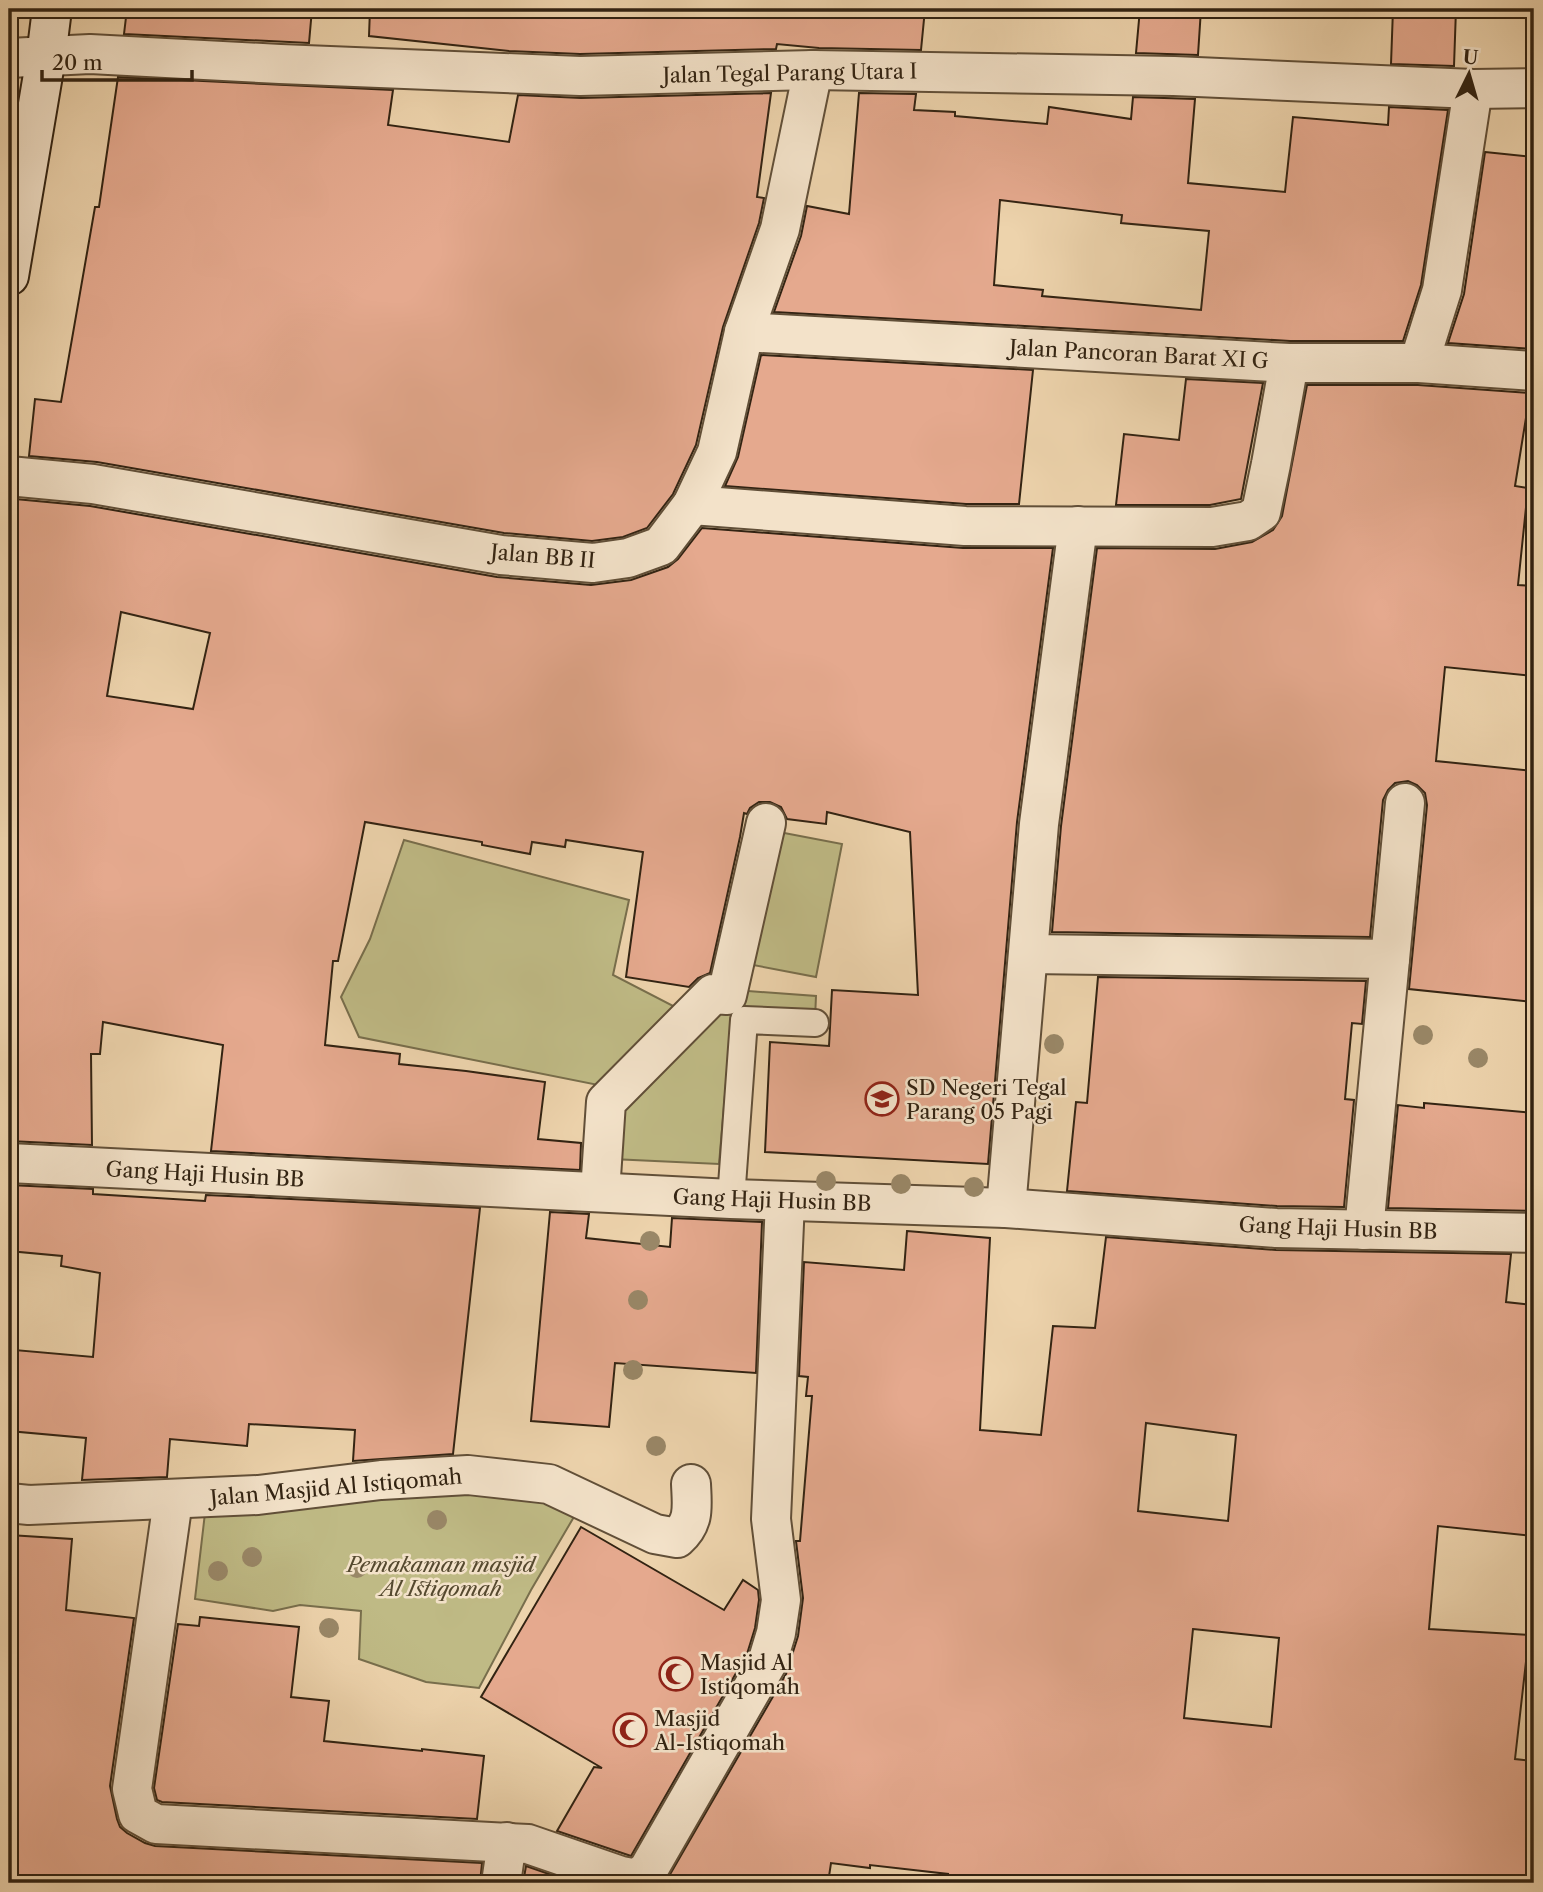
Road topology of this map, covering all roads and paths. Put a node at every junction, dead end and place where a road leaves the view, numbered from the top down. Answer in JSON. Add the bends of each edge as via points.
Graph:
{"nodes":[{"id":1,"x":52,"y":9,"type":"edge"},
{"id":2,"x":27,"y":58,"type":"edge"},
{"id":3,"x":813,"y":70,"type":"junction"},
{"id":4,"x":1534,"y":88,"type":"edge"},
{"id":5,"x":1473,"y":89,"type":"junction"},
{"id":6,"x":9,"y":276,"type":"edge"},
{"id":7,"x":744,"y":332,"type":"junction"},
{"id":8,"x":1289,"y":363,"type":"junction"},
{"id":9,"x":1419,"y":363,"type":"junction"},
{"id":10,"x":1534,"y":371,"type":"edge"},
{"id":11,"x":9,"y":476,"type":"edge"},
{"id":12,"x":692,"y":505,"type":"junction"},
{"id":13,"x":1078,"y":526,"type":"junction"},
{"id":14,"x":1405,"y":803,"type":"dead end"},
{"id":15,"x":766,"y":823,"type":"dead end"},
{"id":16,"x":1029,"y":954,"type":"junction"},
{"id":17,"x":1390,"y":959,"type":"junction"},
{"id":18,"x":815,"y":1023,"type":"dead end"},
{"id":19,"x":9,"y":1163,"type":"edge"},
{"id":20,"x":600,"y":1192,"type":"junction"},
{"id":21,"x":731,"y":1199,"type":"junction"},
{"id":22,"x":785,"y":1201,"type":"junction"},
{"id":23,"x":1006,"y":1208,"type":"junction"},
{"id":24,"x":1364,"y":1230,"type":"junction"},
{"id":25,"x":1534,"y":1233,"type":"edge"},
{"id":26,"x":691,"y":1484,"type":"dead end"},
{"id":27,"x":173,"y":1500,"type":"junction"},
{"id":28,"x":9,"y":1503,"type":"edge"},
{"id":29,"x":507,"y":1842,"type":"junction"},
{"id":30,"x":501,"y":1883,"type":"edge"}],
"edges":[{"from":1,"to":2,"type":"street"},
{"from":2,"to":3,"type":"street","name":"Jalan Tegal Parang Utara I","via":[[90,54],[580,76]]},
{"from":2,"to":6,"type":"street"},
{"from":3,"to":5,"type":"street","name":"Jalan Tegal Parang Utara I","via":[[1174,76]]},
{"from":3,"to":7,"type":"street","name":"Jalan BB II","via":[[779,229]]},
{"from":4,"to":5,"type":"street","name":"Jalan Tegal Parang Utara I"},
{"from":5,"to":9,"type":"street","via":[[1442,290]]},
{"from":7,"to":8,"type":"street","name":"Jalan Pancoran Barat XI G"},
{"from":7,"to":12,"type":"street","name":"Jalan BB II","via":[[717,452]]},
{"from":8,"to":9,"type":"street","name":"Jalan Pancoran Barat XI G"},
{"from":8,"to":13,"type":"street","via":[[1261,512],[1248,520],[1212,527]]},
{"from":9,"to":10,"type":"street","name":"Jalan Pancoran Barat XI G"},
{"from":11,"to":12,"type":"street","name":"Jalan BB II","via":[[93,484],[501,555],[593,563],[628,558],[661,546]]},
{"from":12,"to":13,"type":"street","via":[[965,526]]},
{"from":13,"to":16,"type":"street","via":[[1040,824]]},
{"from":14,"to":17,"type":"street"},
{"from":15,"to":20,"type":"street","via":[[727,995],[713,994],[606,1102]]},
{"from":16,"to":17,"type":"street"},
{"from":16,"to":23,"type":"street"},
{"from":17,"to":24,"type":"street"},
{"from":18,"to":21,"type":"lane","via":[[744,1020]]},
{"from":19,"to":20,"type":"street","name":"Gang Haji Husin BB"},
{"from":20,"to":21,"type":"street","name":"Gang Haji Husin BB"},
{"from":21,"to":22,"type":"street","name":"Gang Haji Husin BB"},
{"from":22,"to":23,"type":"street","name":"Gang Haji Husin BB"},
{"from":22,"to":29,"type":"street","via":[[771,1519],[781,1600],[767,1663],[649,1870],[637,1879],[528,1844]]},
{"from":23,"to":24,"type":"street","name":"Gang Haji Husin BB"},
{"from":24,"to":25,"type":"street","name":"Gang Haji Husin BB"},
{"from":26,"to":27,"type":"street","name":"Jalan Masjid Al Istiqomah","via":[[692,1510],[687,1529],[677,1538],[654,1534],[549,1485],[468,1475]]},
{"from":27,"to":28,"type":"street","name":"Jalan Masjid Al Istiqomah"},
{"from":27,"to":29,"type":"street","via":[[132,1789],[138,1814],[156,1824]]},
{"from":29,"to":30,"type":"street"}]}
